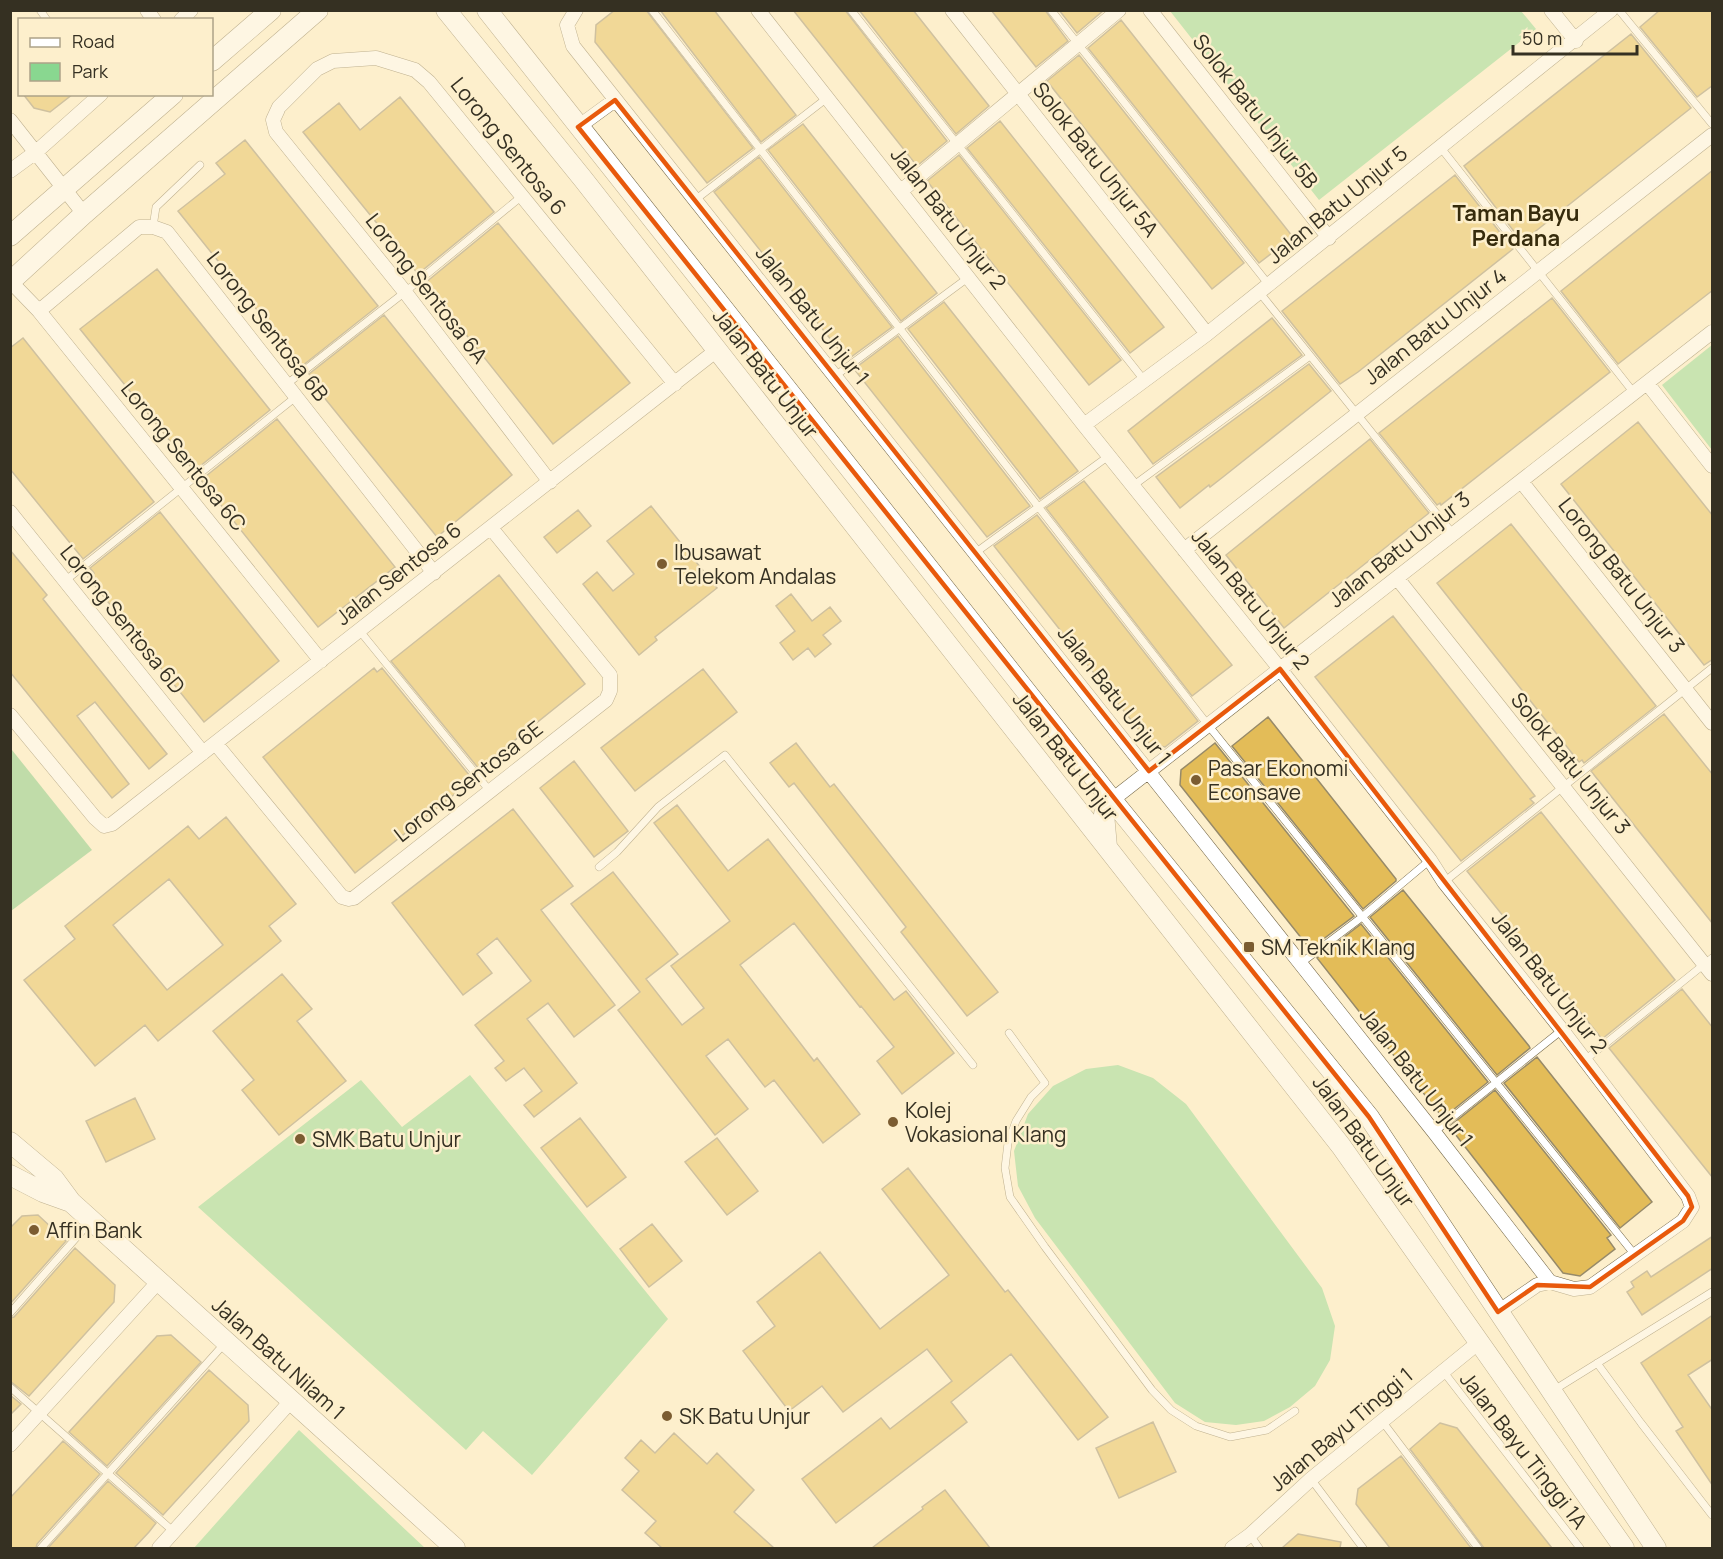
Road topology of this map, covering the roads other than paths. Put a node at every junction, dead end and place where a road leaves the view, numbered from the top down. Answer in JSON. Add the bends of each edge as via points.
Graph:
{"nodes":[{"id":1,"x":271,"y":10,"type":"edge"},
{"id":2,"x":327,"y":10,"type":"edge"},
{"id":3,"x":440,"y":10,"type":"edge"},
{"id":4,"x":487,"y":10,"type":"edge"},
{"id":5,"x":652,"y":10,"type":"edge"},
{"id":6,"x":758,"y":10,"type":"edge"},
{"id":7,"x":851,"y":10,"type":"edge"},
{"id":8,"x":952,"y":10,"type":"edge"},
{"id":9,"x":1051,"y":10,"type":"edge"},
{"id":10,"x":1119,"y":10,"type":"edge"},
{"id":11,"x":1150,"y":10,"type":"edge"},
{"id":12,"x":1551,"y":10,"type":"edge"},
{"id":13,"x":1611,"y":10,"type":"edge"},
{"id":14,"x":1619,"y":10,"type":"edge"},
{"id":15,"x":446,"y":11,"type":"edge"},
{"id":16,"x":573,"y":12,"type":"edge"},
{"id":17,"x":312,"y":16,"type":"edge"},
{"id":18,"x":1575,"y":41,"type":"junction"},
{"id":19,"x":1078,"y":44,"type":"junction"},
{"id":20,"x":213,"y":61,"type":"edge"},
{"id":21,"x":1018,"y":94,"type":"junction"},
{"id":22,"x":99,"y":96,"type":"edge"},
{"id":23,"x":171,"y":96,"type":"edge"},
{"id":24,"x":827,"y":98,"type":"junction"},
{"id":25,"x":615,"y":100,"type":"junction"},
{"id":26,"x":10,"y":120,"type":"edge"},
{"id":27,"x":273,"y":120,"type":"joint"},
{"id":28,"x":1713,"y":123,"type":"edge"},
{"id":29,"x":578,"y":127,"type":"junction"},
{"id":30,"x":1713,"y":135,"type":"edge"},
{"id":31,"x":957,"y":144,"type":"junction"},
{"id":32,"x":1441,"y":148,"type":"junction"},
{"id":33,"x":760,"y":150,"type":"junction"},
{"id":34,"x":36,"y":152,"type":"junction"},
{"id":35,"x":200,"y":165,"type":"dead end"},
{"id":36,"x":10,"y":171,"type":"edge"},
{"id":37,"x":63,"y":189,"type":"junction"},
{"id":38,"x":901,"y":191,"type":"junction"},
{"id":39,"x":522,"y":196,"type":"junction"},
{"id":40,"x":694,"y":200,"type":"junction"},
{"id":41,"x":84,"y":214,"type":"junction"},
{"id":42,"x":153,"y":227,"type":"junction"},
{"id":43,"x":10,"y":236,"type":"edge"},
{"id":44,"x":1329,"y":238,"type":"junction"},
{"id":45,"x":1539,"y":272,"type":"junction"},
{"id":46,"x":969,"y":277,"type":"junction"},
{"id":47,"x":11,"y":282,"type":"edge"},
{"id":48,"x":1264,"y":289,"type":"junction"},
{"id":49,"x":405,"y":292,"type":"junction"},
{"id":50,"x":39,"y":311,"type":"junction"},
{"id":51,"x":900,"y":328,"type":"junction"},
{"id":52,"x":1713,"y":332,"type":"edge"},
{"id":53,"x":1207,"y":334,"type":"junction"},
{"id":54,"x":717,"y":350,"type":"junction"},
{"id":55,"x":1310,"y":356,"type":"junction"},
{"id":56,"x":835,"y":376,"type":"junction"},
{"id":57,"x":1144,"y":380,"type":"junction"},
{"id":58,"x":1647,"y":383,"type":"junction"},
{"id":59,"x":287,"y":384,"type":"junction"},
{"id":60,"x":675,"y":384,"type":"junction"},
{"id":61,"x":1634,"y":393,"type":"junction"},
{"id":62,"x":297,"y":396,"type":"junction"},
{"id":63,"x":1357,"y":414,"type":"junction"},
{"id":64,"x":1084,"y":425,"type":"junction"},
{"id":65,"x":1110,"y":455,"type":"junction"},
{"id":66,"x":1713,"y":466,"type":"edge"},
{"id":67,"x":1521,"y":481,"type":"junction"},
{"id":68,"x":550,"y":482,"type":"junction"},
{"id":69,"x":1134,"y":485,"type":"junction"},
{"id":70,"x":183,"y":487,"type":"junction"},
{"id":71,"x":1040,"y":508,"type":"junction"},
{"id":72,"x":10,"y":512,"type":"edge"},
{"id":73,"x":490,"y":528,"type":"junction"},
{"id":74,"x":1453,"y":534,"type":"junction"},
{"id":75,"x":1184,"y":550,"type":"junction"},
{"id":76,"x":975,"y":553,"type":"junction"},
{"id":77,"x":434,"y":573,"type":"junction"},
{"id":78,"x":1397,"y":578,"type":"junction"},
{"id":79,"x":66,"y":580,"type":"junction"},
{"id":80,"x":359,"y":630,"type":"junction"},
{"id":81,"x":321,"y":661,"type":"junction"},
{"id":82,"x":1713,"y":668,"type":"edge"},
{"id":83,"x":1280,"y":669,"type":"junction"},
{"id":84,"x":1685,"y":689,"type":"junction"},
{"id":85,"x":10,"y":715,"type":"edge"},
{"id":86,"x":1713,"y":723,"type":"edge"},
{"id":87,"x":1208,"y":725,"type":"junction"},
{"id":88,"x":216,"y":744,"type":"junction"},
{"id":89,"x":203,"y":753,"type":"junction"},
{"id":90,"x":1149,"y":771,"type":"junction"},
{"id":91,"x":1563,"y":786,"type":"junction"},
{"id":92,"x":489,"y":790,"type":"junction"},
{"id":93,"x":1112,"y":800,"type":"junction"},
{"id":94,"x":1107,"y":847,"type":"junction"},
{"id":95,"x":1430,"y":860,"type":"junction"},
{"id":96,"x":599,"y":867,"type":"dead end"},
{"id":97,"x":1444,"y":882,"type":"junction"},
{"id":98,"x":1362,"y":917,"type":"junction"},
{"id":99,"x":1301,"y":963,"type":"junction"},
{"id":100,"x":1710,"y":966,"type":"edge"},
{"id":101,"x":1562,"y":1030,"type":"junction"},
{"id":102,"x":1009,"y":1033,"type":"dead end"},
{"id":103,"x":1585,"y":1060,"type":"junction"},
{"id":104,"x":973,"y":1065,"type":"dead end"},
{"id":105,"x":1495,"y":1083,"type":"junction"},
{"id":106,"x":1434,"y":1132,"type":"junction"},
{"id":107,"x":10,"y":1142,"type":"edge"},
{"id":108,"x":32,"y":1160,"type":"junction"},
{"id":109,"x":12,"y":1179,"type":"edge"},
{"id":110,"x":71,"y":1202,"type":"junction"},
{"id":111,"x":92,"y":1221,"type":"junction"},
{"id":112,"x":1635,"y":1255,"type":"junction"},
{"id":113,"x":159,"y":1281,"type":"junction"},
{"id":114,"x":1550,"y":1282,"type":"junction"},
{"id":115,"x":1713,"y":1292,"type":"edge"},
{"id":116,"x":1497,"y":1312,"type":"junction"},
{"id":117,"x":10,"y":1313,"type":"edge"},
{"id":118,"x":226,"y":1342,"type":"junction"},
{"id":119,"x":1478,"y":1343,"type":"junction"},
{"id":120,"x":1598,"y":1363,"type":"junction"},
{"id":121,"x":1443,"y":1371,"type":"junction"},
{"id":122,"x":10,"y":1387,"type":"edge"},
{"id":123,"x":1552,"y":1391,"type":"junction"},
{"id":124,"x":291,"y":1401,"type":"junction"},
{"id":125,"x":1295,"y":1411,"type":"dead end"},
{"id":126,"x":39,"y":1413,"type":"junction"},
{"id":127,"x":1382,"y":1421,"type":"junction"},
{"id":128,"x":10,"y":1445,"type":"edge"},
{"id":129,"x":107,"y":1473,"type":"junction"},
{"id":130,"x":1311,"y":1479,"type":"junction"},
{"id":131,"x":1713,"y":1515,"type":"edge"},
{"id":132,"x":174,"y":1532,"type":"junction"},
{"id":133,"x":1250,"y":1535,"type":"junction"},
{"id":134,"x":41,"y":1548,"type":"edge"},
{"id":135,"x":159,"y":1548,"type":"edge"},
{"id":136,"x":455,"y":1548,"type":"edge"},
{"id":137,"x":1232,"y":1548,"type":"edge"},
{"id":138,"x":1259,"y":1548,"type":"edge"},
{"id":139,"x":1363,"y":1548,"type":"edge"},
{"id":140,"x":1478,"y":1548,"type":"edge"},
{"id":141,"x":1580,"y":1548,"type":"edge"},
{"id":142,"x":1624,"y":1548,"type":"edge"},
{"id":143,"x":1656,"y":1548,"type":"edge"}],
"edges":[{"from":1,"to":20,"type":"main road"},
{"from":2,"to":17,"type":"main road"},
{"from":3,"to":15,"type":"main road"},
{"from":4,"to":29,"type":"main road","name":"Jalan Batu Unjur"},
{"from":5,"to":33,"type":"lane"},
{"from":6,"to":24,"type":"street","name":"Jalan Batu Unjur 2"},
{"from":7,"to":31,"type":"lane"},
{"from":8,"to":21,"type":"street","name":"Solok Batu Unjur 5A"},
{"from":9,"to":19,"type":"lane"},
{"from":10,"to":19,"type":"street"},
{"from":11,"to":44,"type":"street","name":"Solok Batu Unjur 5B"},
{"from":12,"to":18,"type":"street"},
{"from":13,"to":18,"type":"street","name":"Jalan Batu Unjur 5"},
{"from":14,"to":28,"type":"lane"},
{"from":15,"to":54,"type":"main road","name":"Jalan Batu Unjur"},
{"from":16,"to":25,"type":"street","name":"Jalan Batu Unjur 1","via":[[567,26],[573,46]]},
{"from":17,"to":41,"type":"main road"},
{"from":18,"to":32,"type":"street","name":"Jalan Batu Unjur 5"},
{"from":19,"to":21,"type":"street"},
{"from":19,"to":48,"type":"lane"},
{"from":21,"to":31,"type":"street"},
{"from":21,"to":53,"type":"street","name":"Solok Batu Unjur 5A"},
{"from":22,"to":34,"type":"street"},
{"from":23,"to":37,"type":"main road"},
{"from":24,"to":33,"type":"lane"},
{"from":24,"to":38,"type":"street","name":"Jalan Batu Unjur 2"},
{"from":25,"to":29,"type":"street"},
{"from":25,"to":40,"type":"street","name":"Jalan Batu Unjur 1"},
{"from":26,"to":34,"type":"street"},
{"from":27,"to":39,"type":"street","name":"Lorong Sentosa 6","via":[[279,107],[317,69],[333,61],[376,58],[400,64],[429,82]]},
{"from":27,"to":49,"type":"street","name":"Lorong Sentosa 6A","via":[[276,132]]},
{"from":29,"to":93,"type":"main road","name":"Jalan Batu Unjur"},
{"from":30,"to":45,"type":"street","name":"Jalan Batu Unjur 4"},
{"from":31,"to":38,"type":"street"},
{"from":31,"to":57,"type":"lane"},
{"from":32,"to":44,"type":"street","name":"Jalan Batu Unjur 5"},
{"from":32,"to":45,"type":"lane"},
{"from":33,"to":40,"type":"lane"},
{"from":33,"to":51,"type":"lane"},
{"from":34,"to":36,"type":"street"},
{"from":34,"to":37,"type":"street"},
{"from":35,"to":42,"type":"lane","via":[[156,207]]},
{"from":37,"to":41,"type":"street"},
{"from":37,"to":43,"type":"main road"},
{"from":38,"to":46,"type":"street","name":"Jalan Batu Unjur 2"},
{"from":39,"to":49,"type":"lane"},
{"from":39,"to":60,"type":"street","name":"Lorong Sentosa 6"},
{"from":40,"to":56,"type":"street","name":"Jalan Batu Unjur 1"},
{"from":41,"to":47,"type":"main road"},
{"from":42,"to":50,"type":"street","via":[[139,227]]},
{"from":42,"to":59,"type":"street","name":"Lorong Sentosa 6B","via":[[167,232]]},
{"from":44,"to":48,"type":"street","name":"Jalan Batu Unjur 5"},
{"from":45,"to":61,"type":"lane"},
{"from":45,"to":63,"type":"street","name":"Jalan Batu Unjur 4"},
{"from":46,"to":51,"type":"lane"},
{"from":46,"to":64,"type":"street","name":"Jalan Batu Unjur 2"},
{"from":47,"to":50,"type":"street","name":"Lorong Sentosa 6C"},
{"from":48,"to":53,"type":"street","name":"Jalan Batu Unjur 5"},
{"from":48,"to":55,"type":"lane"},
{"from":49,"to":59,"type":"lane"},
{"from":49,"to":68,"type":"street","name":"Lorong Sentosa 6A"},
{"from":50,"to":70,"type":"street","name":"Lorong Sentosa 6C"},
{"from":51,"to":56,"type":"lane"},
{"from":51,"to":71,"type":"lane"},
{"from":52,"to":58,"type":"street","name":"Jalan Batu Unjur 3"},
{"from":53,"to":57,"type":"street","name":"Jalan Batu Unjur 5"},
{"from":54,"to":60,"type":"street","name":"Jalan Sentosa 6"},
{"from":54,"to":94,"type":"main road","name":"Jalan Batu Unjur"},
{"from":55,"to":63,"type":"lane"},
{"from":55,"to":69,"type":"lane"},
{"from":56,"to":76,"type":"street","name":"Jalan Batu Unjur 1"},
{"from":57,"to":64,"type":"street","name":"Jalan Batu Unjur 5"},
{"from":58,"to":61,"type":"street","name":"Jalan Batu Unjur 3"},
{"from":58,"to":66,"type":"street"},
{"from":59,"to":62,"type":"street","name":"Lorong Sentosa 6B"},
{"from":60,"to":68,"type":"street","name":"Jalan Sentosa 6"},
{"from":61,"to":67,"type":"street","name":"Jalan Batu Unjur 3"},
{"from":62,"to":70,"type":"lane"},
{"from":62,"to":77,"type":"street","name":"Lorong Sentosa 6B"},
{"from":63,"to":74,"type":"lane"},
{"from":63,"to":75,"type":"street","name":"Jalan Batu Unjur 4"},
{"from":64,"to":65,"type":"street","name":"Jalan Batu Unjur 2"},
{"from":65,"to":69,"type":"street","name":"Jalan Batu Unjur 2"},
{"from":65,"to":71,"type":"lane"},
{"from":67,"to":74,"type":"street","name":"Jalan Batu Unjur 3"},
{"from":67,"to":84,"type":"street","name":"Lorong Batu Unjur 3"},
{"from":68,"to":73,"type":"street","name":"Jalan Sentosa 6"},
{"from":69,"to":75,"type":"street","name":"Jalan Batu Unjur 2"},
{"from":70,"to":79,"type":"lane"},
{"from":70,"to":81,"type":"street","name":"Lorong Sentosa 6C"},
{"from":71,"to":76,"type":"lane"},
{"from":71,"to":87,"type":"lane"},
{"from":72,"to":79,"type":"street","name":"Lorong Sentosa 6D"},
{"from":73,"to":77,"type":"street","name":"Jalan Sentosa 6"},
{"from":73,"to":92,"type":"street","name":"Lorong Sentosa 6E","via":[[610,675],[611,683],[606,700]]},
{"from":74,"to":78,"type":"street","name":"Jalan Batu Unjur 3"},
{"from":75,"to":83,"type":"street","name":"Jalan Batu Unjur 2"},
{"from":76,"to":90,"type":"street","name":"Jalan Batu Unjur 1"},
{"from":77,"to":80,"type":"street","name":"Jalan Sentosa 6"},
{"from":78,"to":83,"type":"street","name":"Jalan Batu Unjur 3"},
{"from":78,"to":91,"type":"street","name":"Solok Batu Unjur 3"},
{"from":79,"to":89,"type":"street","name":"Lorong Sentosa 6D"},
{"from":80,"to":81,"type":"street","name":"Jalan Sentosa 6"},
{"from":80,"to":92,"type":"lane"},
{"from":81,"to":88,"type":"street","name":"Jalan Sentosa 6"},
{"from":82,"to":84,"type":"lane"},
{"from":83,"to":87,"type":"street","name":"Jalan Batu Unjur 3"},
{"from":83,"to":95,"type":"street","name":"Jalan Batu Unjur 2"},
{"from":84,"to":86,"type":"street","name":"Lorong Batu Unjur 3"},
{"from":84,"to":91,"type":"lane"},
{"from":85,"to":89,"type":"street","name":"Jalan Sentosa 6","via":[[104,826],[112,824]]},
{"from":87,"to":90,"type":"street","name":"Jalan Batu Unjur 3"},
{"from":87,"to":98,"type":"lane"},
{"from":88,"to":89,"type":"street","name":"Jalan Sentosa 6"},
{"from":88,"to":92,"type":"street","name":"Lorong Sentosa 6E","via":[[342,897],[349,899]]},
{"from":90,"to":93,"type":"street","name":"Jalan Batu Unjur 3"},
{"from":90,"to":99,"type":"street","name":"Jalan Batu Unjur 1"},
{"from":91,"to":97,"type":"lane"},
{"from":91,"to":100,"type":"street","name":"Solok Batu Unjur 3"},
{"from":93,"to":94,"type":"main road","via":[[1104,814]]},
{"from":93,"to":116,"type":"main road","name":"Jalan Batu Unjur","via":[[1369,1117]]},
{"from":94,"to":119,"type":"main road","name":"Jalan Batu Unjur","via":[[1341,1146]]},
{"from":95,"to":97,"type":"street","name":"Jalan Batu Unjur 2"},
{"from":95,"to":98,"type":"lane"},
{"from":96,"to":104,"type":"lane","via":[[658,807],[724,755]]},
{"from":97,"to":101,"type":"street","name":"Jalan Batu Unjur 2"},
{"from":98,"to":99,"type":"lane"},
{"from":98,"to":105,"type":"lane"},
{"from":99,"to":106,"type":"street","name":"Jalan Batu Unjur 1"},
{"from":100,"to":103,"type":"lane"},
{"from":101,"to":103,"type":"street","name":"Jalan Batu Unjur 2"},
{"from":101,"to":105,"type":"lane"},
{"from":102,"to":125,"type":"lane","via":[[1045,1083],[1016,1121],[1008,1143],[1005,1168],[1010,1197],[1152,1390],[1171,1410],[1196,1426],[1230,1437],[1267,1430]]},
{"from":103,"to":112,"type":"street","name":"Jalan Batu Unjur 2","via":[[1688,1196],[1692,1207],[1683,1221]]},
{"from":105,"to":106,"type":"lane"},
{"from":105,"to":112,"type":"lane"},
{"from":106,"to":114,"type":"street","name":"Jalan Batu Unjur 1"},
{"from":107,"to":108,"type":"main road","name":"Jalan Batu Nilam 1"},
{"from":108,"to":109,"type":"street"},
{"from":108,"to":110,"type":"main road","name":"Jalan Batu Nilam 1","via":[[54,1179]]},
{"from":109,"to":110,"type":"main road","name":"Jalan Batu Nilam 1"},
{"from":110,"to":111,"type":"main road","name":"Jalan Batu Nilam 1"},
{"from":111,"to":113,"type":"main road","name":"Jalan Batu Nilam 1"},
{"from":111,"to":117,"type":"lane"},
{"from":112,"to":114,"type":"street","via":[[1590,1287],[1574,1289]]},
{"from":113,"to":118,"type":"main road","name":"Jalan Batu Nilam 1"},
{"from":113,"to":126,"type":"street"},
{"from":114,"to":116,"type":"street","via":[[1537,1285]]},
{"from":115,"to":120,"type":"lane"},
{"from":116,"to":123,"type":"main road","name":"Jalan Batu Unjur"},
{"from":118,"to":124,"type":"main road","name":"Jalan Batu Nilam 1"},
{"from":118,"to":129,"type":"lane"},
{"from":119,"to":121,"type":"street","name":"Jalan Bayu Tinggi 1"},
{"from":119,"to":142,"type":"main road","name":"Jalan Batu Unjur"},
{"from":120,"to":123,"type":"lane"},
{"from":120,"to":131,"type":"lane"},
{"from":121,"to":127,"type":"street","name":"Jalan Bayu Tinggi 1"},
{"from":121,"to":141,"type":"lane","name":"Jalan Bayu Tinggi 1A"},
{"from":122,"to":126,"type":"lane"},
{"from":123,"to":143,"type":"main road","name":"Jalan Batu Unjur"},
{"from":124,"to":132,"type":"street"},
{"from":124,"to":136,"type":"main road","name":"Jalan Batu Nilam 1"},
{"from":126,"to":128,"type":"street"},
{"from":126,"to":129,"type":"lane"},
{"from":127,"to":130,"type":"street","name":"Jalan Bayu Tinggi 1"},
{"from":127,"to":140,"type":"lane"},
{"from":129,"to":132,"type":"lane"},
{"from":129,"to":134,"type":"lane"},
{"from":130,"to":133,"type":"street","name":"Jalan Bayu Tinggi 1"},
{"from":130,"to":139,"type":"lane"},
{"from":132,"to":135,"type":"street"},
{"from":133,"to":137,"type":"street","name":"Jalan Bayu Tinggi 1"},
{"from":133,"to":138,"type":"lane"}]}
